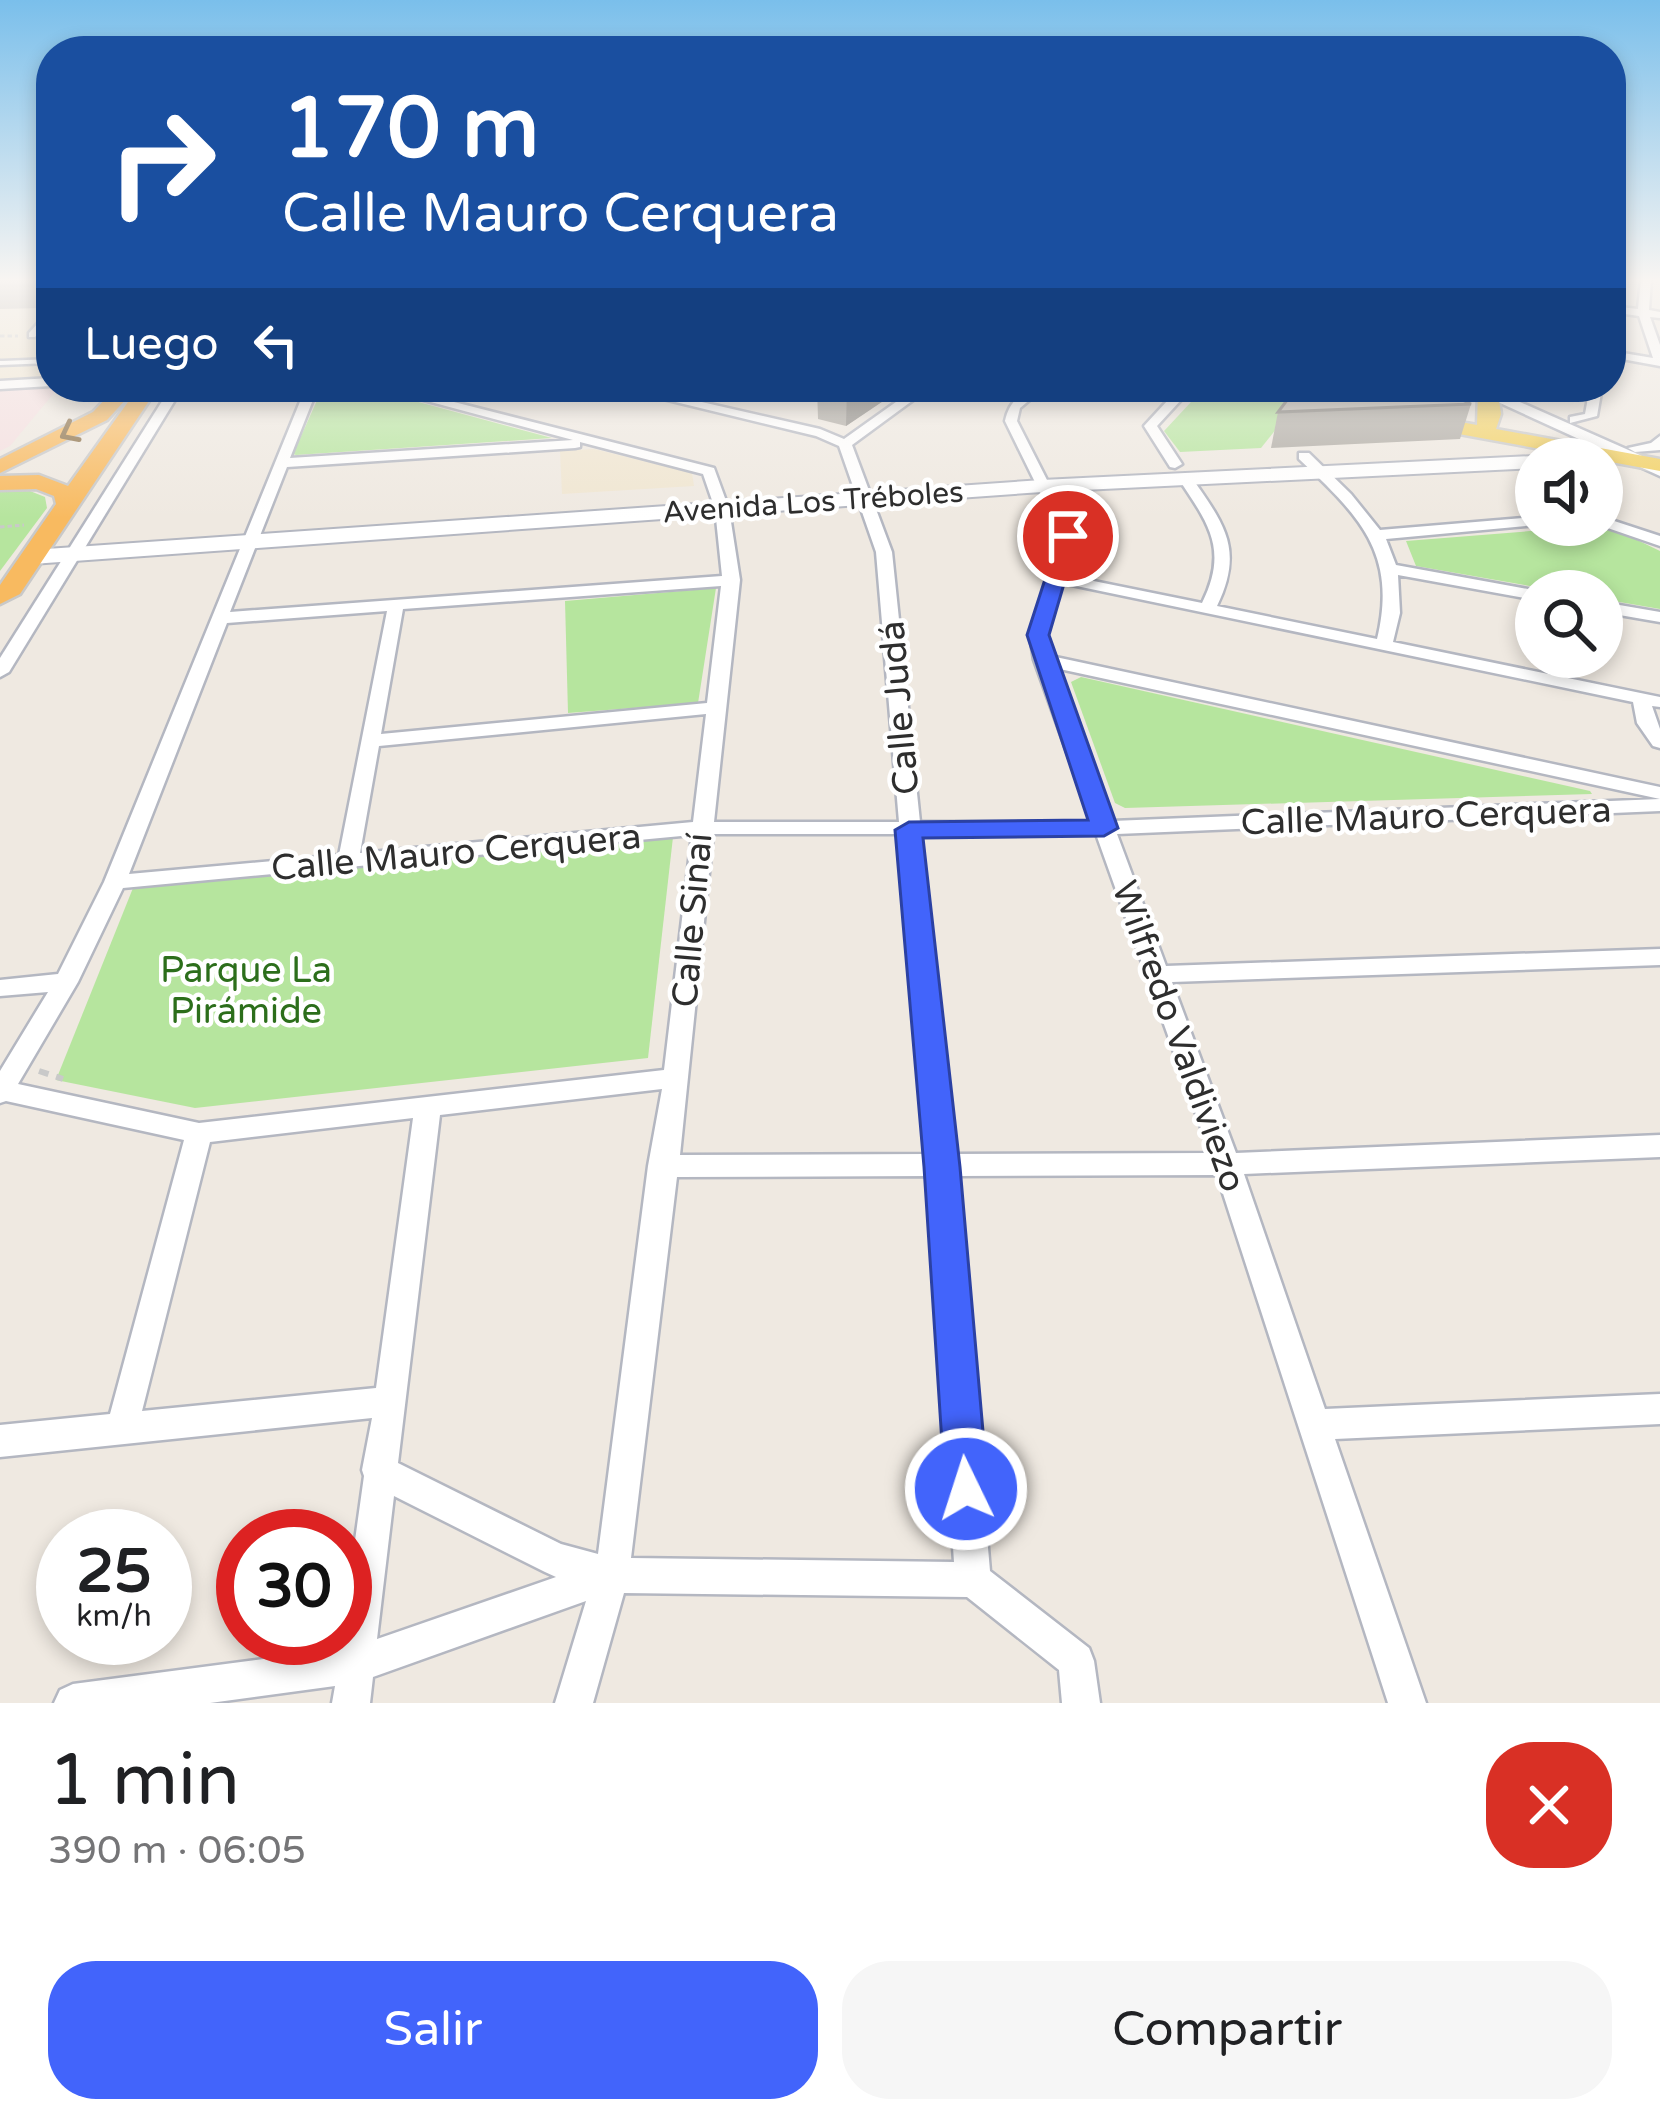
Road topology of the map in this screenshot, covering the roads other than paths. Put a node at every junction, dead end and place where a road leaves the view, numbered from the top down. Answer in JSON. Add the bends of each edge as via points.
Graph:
{"nodes":[{"id":1,"x":36,"y":362,"type":"edge"},
{"id":2,"x":3,"y":363,"type":"edge"},
{"id":3,"x":36,"y":383,"type":"edge"},
{"id":4,"x":0,"y":385,"type":"edge"},
{"id":5,"x":114,"y":402,"type":"edge"},
{"id":6,"x":138,"y":402,"type":"edge"},
{"id":7,"x":168,"y":402,"type":"edge"},
{"id":8,"x":306,"y":402,"type":"edge"},
{"id":9,"x":440,"y":402,"type":"edge"},
{"id":10,"x":685,"y":402,"type":"edge"},
{"id":11,"x":904,"y":402,"type":"edge"},
{"id":12,"x":1021,"y":402,"type":"edge"},
{"id":13,"x":1172,"y":402,"type":"edge"},
{"id":14,"x":1488,"y":402,"type":"edge"},
{"id":15,"x":1509,"y":402,"type":"edge"},
{"id":16,"x":1522,"y":402,"type":"edge"},
{"id":17,"x":1593,"y":402,"type":"edge"},
{"id":18,"x":1395,"y":411,"type":"edge"},
{"id":19,"x":1574,"y":420,"type":"junction"},
{"id":20,"x":1487,"y":428,"type":"junction"},
{"id":21,"x":1537,"y":438,"type":"edge"},
{"id":22,"x":1573,"y":438,"type":"edge"},
{"id":23,"x":1660,"y":440,"type":"edge"},
{"id":24,"x":597,"y":442,"type":"junction"},
{"id":25,"x":844,"y":444,"type":"junction"},
{"id":26,"x":1515,"y":453,"type":"edge"},
{"id":27,"x":1623,"y":453,"type":"edge"},
{"id":28,"x":1635,"y":454,"type":"junction"},
{"id":29,"x":1660,"y":462,"type":"edge"},
{"id":30,"x":282,"y":463,"type":"junction"},
{"id":31,"x":1311,"y":463,"type":"junction"},
{"id":32,"x":0,"y":467,"type":"edge"},
{"id":33,"x":1180,"y":471,"type":"junction"},
{"id":34,"x":1039,"y":480,"type":"junction"},
{"id":35,"x":0,"y":483,"type":"edge"},
{"id":36,"x":862,"y":492,"type":"junction"},
{"id":37,"x":719,"y":502,"type":"junction"},
{"id":38,"x":67,"y":504,"type":"junction"},
{"id":39,"x":1515,"y":523,"type":"edge"},
{"id":40,"x":1623,"y":528,"type":"edge"},
{"id":41,"x":254,"y":531,"type":"junction"},
{"id":42,"x":1377,"y":535,"type":"junction"},
{"id":43,"x":36,"y":539,"type":"junction"},
{"id":44,"x":1660,"y":541,"type":"edge"},
{"id":45,"x":80,"y":544,"type":"junction"},
{"id":46,"x":1391,"y":569,"type":"junction"},
{"id":47,"x":1058,"y":578,"type":"junction"},
{"id":48,"x":732,"y":580,"type":"junction"},
{"id":49,"x":1515,"y":591,"type":"edge"},
{"id":50,"x":4,"y":597,"type":"edge"},
{"id":51,"x":396,"y":605,"type":"junction"},
{"id":52,"x":1208,"y":608,"type":"junction"},
{"id":53,"x":1623,"y":611,"type":"edge"},
{"id":54,"x":1660,"y":617,"type":"edge"},
{"id":55,"x":222,"y":618,"type":"junction"},
{"id":56,"x":1384,"y":645,"type":"junction"},
{"id":57,"x":1042,"y":660,"type":"junction"},
{"id":58,"x":0,"y":672,"type":"edge"},
{"id":59,"x":1650,"y":700,"type":"edge"},
{"id":60,"x":714,"y":708,"type":"junction"},
{"id":61,"x":370,"y":741,"type":"junction"},
{"id":62,"x":1660,"y":742,"type":"edge"},
{"id":63,"x":1660,"y":793,"type":"edge"},
{"id":64,"x":1660,"y":805,"type":"edge"},
{"id":65,"x":699,"y":828,"type":"junction"},
{"id":66,"x":1104,"y":828,"type":"junction"},
{"id":67,"x":909,"y":830,"type":"junction"},
{"id":68,"x":348,"y":861,"type":"junction"},
{"id":69,"x":115,"y":882,"type":"junction"},
{"id":70,"x":1660,"y":958,"type":"edge"},
{"id":71,"x":1158,"y":974,"type":"junction"},
{"id":72,"x":66,"y":982,"type":"junction"},
{"id":73,"x":0,"y":988,"type":"edge"},
{"id":74,"x":676,"y":1078,"type":"junction"},
{"id":75,"x":1,"y":1092,"type":"edge"},
{"id":76,"x":428,"y":1107,"type":"junction"},
{"id":77,"x":199,"y":1133,"type":"junction"},
{"id":78,"x":1660,"y":1146,"type":"edge"},
{"id":79,"x":1227,"y":1164,"type":"junction"},
{"id":80,"x":662,"y":1166,"type":"junction"},
{"id":81,"x":942,"y":1167,"type":"junction"},
{"id":82,"x":387,"y":1402,"type":"junction"},
{"id":83,"x":1660,"y":1408,"type":"edge"},
{"id":84,"x":1315,"y":1425,"type":"junction"},
{"id":85,"x":122,"y":1429,"type":"junction"},
{"id":86,"x":0,"y":1441,"type":"edge"},
{"id":87,"x":379,"y":1470,"type":"junction"},
{"id":88,"x":372,"y":1527,"type":"edge"},
{"id":89,"x":612,"y":1575,"type":"junction"},
{"id":90,"x":973,"y":1580,"type":"junction"},
{"id":91,"x":372,"y":1659,"type":"edge"},
{"id":92,"x":355,"y":1665,"type":"joint"},
{"id":93,"x":73,"y":1703,"type":"edge"},
{"id":94,"x":351,"y":1703,"type":"edge"},
{"id":95,"x":574,"y":1703,"type":"edge"},
{"id":96,"x":1081,"y":1703,"type":"edge"},
{"id":97,"x":1407,"y":1703,"type":"edge"}],
"edges":[{"from":1,"to":2,"type":"street"},
{"from":3,"to":4,"type":"street"},
{"from":5,"to":32,"type":"highway","one_way":true},
{"from":6,"to":38,"type":"highway"},
{"from":7,"to":45,"type":"street"},
{"from":8,"to":30,"type":"street"},
{"from":9,"to":24,"type":"street"},
{"from":10,"to":25,"type":"street"},
{"from":11,"to":25,"type":"street"},
{"from":12,"to":34,"type":"street","name":"Wilfredo Valdiviezo","via":[[1011,421]]},
{"from":13,"to":33,"type":"street","via":[[1150,426]]},
{"from":14,"to":20,"type":"main road"},
{"from":15,"to":22,"type":"street"},
{"from":16,"to":19,"type":"street"},
{"from":17,"to":19,"type":"street","via":[[1591,416]]},
{"from":18,"to":20,"type":"main road"},
{"from":19,"to":28,"type":"street"},
{"from":20,"to":21,"type":"main road"},
{"from":20,"to":28,"type":"main road"},
{"from":20,"to":31,"type":"main road","name":"Avenida Los Tréboles","via":[[1466,446]]},
{"from":23,"to":28,"type":"street"},
{"from":24,"to":30,"type":"street"},
{"from":24,"to":37,"type":"street","via":[[710,471]]},
{"from":25,"to":36,"type":"street","name":"Calle Judá"},
{"from":26,"to":31,"type":"main road","name":"Avenida Los Tréboles"},
{"from":27,"to":28,"type":"main road"},
{"from":28,"to":29,"type":"main road"},
{"from":30,"to":41,"type":"street"},
{"from":31,"to":33,"type":"main road","name":"Avenida Los Tréboles"},
{"from":31,"to":42,"type":"street"},
{"from":33,"to":34,"type":"main road","name":"Avenida Los Tréboles"},
{"from":33,"to":52,"type":"street","via":[[1223,537],[1222,582]]},
{"from":34,"to":36,"type":"main road","name":"Avenida Los Tréboles"},
{"from":34,"to":47,"type":"street","name":"Wilfredo Valdiviezo","via":[[1068,536]]},
{"from":35,"to":38,"type":"highway","via":[[56,487]]},
{"from":36,"to":37,"type":"main road","name":"Avenida Los Tréboles"},
{"from":36,"to":67,"type":"street","name":"Calle Judá","via":[[884,552]]},
{"from":37,"to":41,"type":"main road","name":"Avenida Los Tréboles"},
{"from":37,"to":48,"type":"street","name":"Calle Sinaí"},
{"from":38,"to":43,"type":"highway"},
{"from":39,"to":42,"type":"street"},
{"from":40,"to":44,"type":"street"},
{"from":41,"to":45,"type":"main road","name":"Avenida Los Tréboles"},
{"from":41,"to":55,"type":"street"},
{"from":42,"to":46,"type":"street"},
{"from":43,"to":45,"type":"main road","name":"Avenida Los Tréboles"},
{"from":43,"to":50,"type":"highway"},
{"from":45,"to":58,"type":"street"},
{"from":46,"to":49,"type":"street"},
{"from":46,"to":56,"type":"street"},
{"from":47,"to":52,"type":"street"},
{"from":47,"to":57,"type":"street","name":"Wilfredo Valdiviezo","via":[[1038,635]]},
{"from":48,"to":51,"type":"street"},
{"from":48,"to":60,"type":"street","name":"Calle Sinaí"},
{"from":51,"to":55,"type":"street"},
{"from":51,"to":61,"type":"street"},
{"from":52,"to":56,"type":"street"},
{"from":53,"to":54,"type":"street"},
{"from":55,"to":69,"type":"street"},
{"from":56,"to":59,"type":"street"},
{"from":57,"to":63,"type":"street"},
{"from":57,"to":66,"type":"street","name":"Wilfredo Valdiviezo"},
{"from":59,"to":62,"type":"street","via":[[1646,723]]},
{"from":60,"to":61,"type":"street"},
{"from":60,"to":65,"type":"street","name":"Calle Sinaí"},
{"from":61,"to":68,"type":"street"},
{"from":64,"to":66,"type":"street","name":"Calle Mauro Cerquera"},
{"from":65,"to":67,"type":"street","name":"Calle Mauro Cerquera"},
{"from":65,"to":68,"type":"street","name":"Calle Mauro Cerquera"},
{"from":65,"to":74,"type":"street","name":"Calle Sinaí"},
{"from":66,"to":67,"type":"street","name":"Calle Mauro Cerquera"},
{"from":66,"to":71,"type":"street","name":"Wilfredo Valdiviezo"},
{"from":67,"to":81,"type":"street","name":"Calle Judá"},
{"from":68,"to":69,"type":"street","name":"Calle Mauro Cerquera"},
{"from":69,"to":72,"type":"street"},
{"from":70,"to":71,"type":"street"},
{"from":71,"to":79,"type":"street","name":"Wilfredo Valdiviezo"},
{"from":72,"to":73,"type":"street"},
{"from":72,"to":75,"type":"street"},
{"from":74,"to":76,"type":"street"},
{"from":74,"to":80,"type":"street","name":"Calle Sinaí"},
{"from":75,"to":77,"type":"street"},
{"from":76,"to":77,"type":"street"},
{"from":76,"to":82,"type":"street"},
{"from":77,"to":85,"type":"street"},
{"from":78,"to":79,"type":"street"},
{"from":79,"to":81,"type":"street"},
{"from":79,"to":84,"type":"street","name":"Wilfredo Valdiviezo"},
{"from":80,"to":81,"type":"street"},
{"from":80,"to":89,"type":"street","name":"Calle Sinaí"},
{"from":81,"to":90,"type":"street","name":"Calle Judá"},
{"from":82,"to":85,"type":"street"},
{"from":82,"to":87,"type":"street"},
{"from":83,"to":84,"type":"street"},
{"from":84,"to":97,"type":"street","name":"Wilfredo Valdiviezo"},
{"from":85,"to":86,"type":"street"},
{"from":87,"to":88,"type":"street"},
{"from":87,"to":89,"type":"street","via":[[557,1560]]},
{"from":89,"to":90,"type":"street"},
{"from":89,"to":91,"type":"street"},
{"from":89,"to":95,"type":"street","name":"Calle Sinaí"},
{"from":90,"to":96,"type":"street","via":[[1076,1661]]},
{"from":92,"to":93,"type":"street"},
{"from":92,"to":94,"type":"street"}]}
